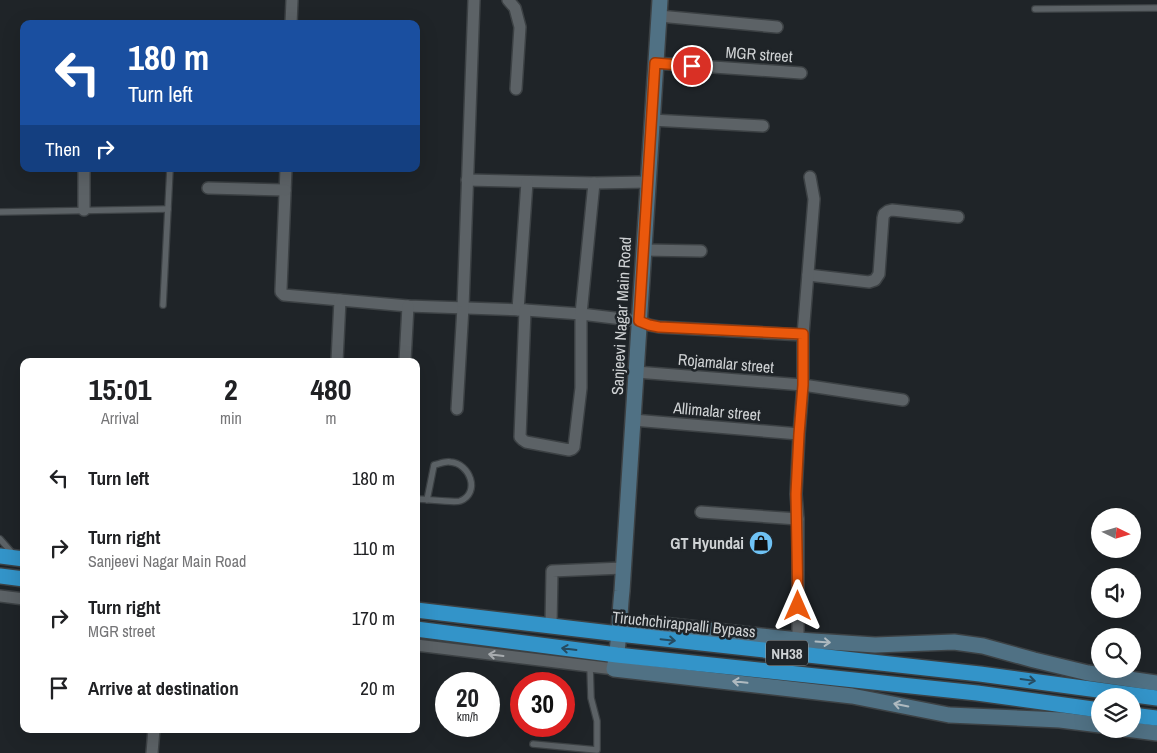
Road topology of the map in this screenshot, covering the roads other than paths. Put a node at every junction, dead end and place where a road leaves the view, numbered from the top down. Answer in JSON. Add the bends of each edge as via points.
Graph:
{"nodes":[{"id":1,"x":292,"y":0,"type":"edge"},
{"id":2,"x":474,"y":0,"type":"edge"},
{"id":3,"x":508,"y":0,"type":"edge"},
{"id":4,"x":660,"y":0,"type":"edge"},
{"id":5,"x":1157,"y":8,"type":"edge"},
{"id":6,"x":1035,"y":9,"type":"dead end"},
{"id":7,"x":659,"y":16,"type":"junction"},
{"id":8,"x":291,"y":20,"type":"edge"},
{"id":9,"x":777,"y":27,"type":"dead end"},
{"id":10,"x":655,"y":63,"type":"junction"},
{"id":11,"x":801,"y":73,"type":"dead end"},
{"id":12,"x":516,"y":89,"type":"dead end"},
{"id":13,"x":652,"y":120,"type":"junction"},
{"id":14,"x":763,"y":126,"type":"dead end"},
{"id":15,"x":84,"y":172,"type":"edge"},
{"id":16,"x":170,"y":172,"type":"edge"},
{"id":17,"x":286,"y":172,"type":"edge"},
{"id":18,"x":810,"y":177,"type":"dead end"},
{"id":19,"x":467,"y":180,"type":"junction"},
{"id":20,"x":527,"y":182,"type":"junction"},
{"id":21,"x":648,"y":182,"type":"junction"},
{"id":22,"x":594,"y":183,"type":"junction"},
{"id":23,"x":208,"y":188,"type":"dead end"},
{"id":24,"x":285,"y":190,"type":"junction"},
{"id":25,"x":168,"y":209,"type":"junction"},
{"id":26,"x":84,"y":210,"type":"junction"},
{"id":27,"x":0,"y":212,"type":"edge"},
{"id":28,"x":958,"y":217,"type":"dead end"},
{"id":29,"x":643,"y":250,"type":"junction"},
{"id":30,"x":701,"y":251,"type":"dead end"},
{"id":31,"x":808,"y":276,"type":"junction"},
{"id":32,"x":340,"y":300,"type":"junction"},
{"id":33,"x":162,"y":305,"type":"dead end"},
{"id":34,"x":408,"y":306,"type":"junction"},
{"id":35,"x":463,"y":307,"type":"junction"},
{"id":36,"x":521,"y":310,"type":"junction"},
{"id":37,"x":580,"y":314,"type":"junction"},
{"id":38,"x":639,"y":321,"type":"junction"},
{"id":39,"x":803,"y":334,"type":"junction"},
{"id":40,"x":337,"y":358,"type":"edge"},
{"id":41,"x":405,"y":358,"type":"edge"},
{"id":42,"x":636,"y":372,"type":"junction"},
{"id":43,"x":803,"y":385,"type":"junction"},
{"id":44,"x":902,"y":400,"type":"dead end"},
{"id":45,"x":457,"y":409,"type":"dead end"},
{"id":46,"x":633,"y":420,"type":"junction"},
{"id":47,"x":799,"y":434,"type":"junction"},
{"id":48,"x":420,"y":499,"type":"edge"},
{"id":49,"x":427,"y":500,"type":"junction"},
{"id":50,"x":701,"y":512,"type":"dead end"},
{"id":51,"x":798,"y":519,"type":"junction"},
{"id":52,"x":0,"y":540,"type":"edge"},
{"id":53,"x":0,"y":556,"type":"edge"},
{"id":54,"x":20,"y":558,"type":"edge"},
{"id":55,"x":623,"y":568,"type":"junction"},
{"id":56,"x":0,"y":576,"type":"edge"},
{"id":57,"x":20,"y":578,"type":"edge"},
{"id":58,"x":0,"y":596,"type":"edge"},
{"id":59,"x":20,"y":598,"type":"edge"},
{"id":60,"x":420,"y":610,"type":"edge"},
{"id":61,"x":550,"y":625,"type":"junction"},
{"id":62,"x":420,"y":630,"type":"edge"},
{"id":63,"x":619,"y":634,"type":"junction"},
{"id":64,"x":798,"y":640,"type":"junction"},
{"id":65,"x":420,"y":645,"type":"edge"},
{"id":66,"x":616,"y":662,"type":"junction"},
{"id":67,"x":590,"y":666,"type":"junction"},
{"id":68,"x":1157,"y":683,"type":"edge"},
{"id":69,"x":1157,"y":698,"type":"edge"},
{"id":70,"x":1091,"y":709,"type":"edge"},
{"id":71,"x":1141,"y":716,"type":"edge"},
{"id":72,"x":1157,"y":718,"type":"edge"},
{"id":73,"x":1091,"y":724,"type":"edge"},
{"id":74,"x":1141,"y":731,"type":"edge"},
{"id":75,"x":154,"y":733,"type":"edge"},
{"id":76,"x":1157,"y":733,"type":"edge"},
{"id":77,"x":533,"y":744,"type":"dead end"},
{"id":78,"x":596,"y":752,"type":"edge"},
{"id":79,"x":152,"y":753,"type":"edge"}],
"edges":[{"from":1,"to":8,"type":"street"},
{"from":2,"to":19,"type":"street"},
{"from":3,"to":12,"type":"street","via":[[515,8],[520,27]]},
{"from":4,"to":7,"type":"main road","name":"Sanjeevi Nagar Main Road"},
{"from":5,"to":6,"type":"lane"},
{"from":7,"to":9,"type":"street"},
{"from":7,"to":10,"type":"main road","name":"Sanjeevi Nagar Main Road"},
{"from":10,"to":11,"type":"street","name":"MGR street"},
{"from":10,"to":13,"type":"main road","name":"Sanjeevi Nagar Main Road"},
{"from":13,"to":14,"type":"street"},
{"from":13,"to":21,"type":"main road","name":"Sanjeevi Nagar Main Road"},
{"from":15,"to":26,"type":"street"},
{"from":16,"to":25,"type":"lane"},
{"from":17,"to":24,"type":"street"},
{"from":18,"to":31,"type":"street","via":[[814,199]]},
{"from":19,"to":20,"type":"street"},
{"from":19,"to":35,"type":"street"},
{"from":20,"to":22,"type":"street"},
{"from":20,"to":36,"type":"street"},
{"from":21,"to":22,"type":"street"},
{"from":21,"to":29,"type":"main road","name":"Sanjeevi Nagar Main Road"},
{"from":22,"to":37,"type":"street"},
{"from":23,"to":24,"type":"street"},
{"from":24,"to":32,"type":"street","via":[[282,294]]},
{"from":25,"to":26,"type":"lane"},
{"from":25,"to":33,"type":"lane"},
{"from":26,"to":27,"type":"lane"},
{"from":28,"to":31,"type":"street","via":[[888,211],[883,218],[879,274],[875,280]]},
{"from":29,"to":30,"type":"street"},
{"from":29,"to":38,"type":"main road","name":"Sanjeevi Nagar Main Road"},
{"from":31,"to":39,"type":"street"},
{"from":32,"to":34,"type":"street"},
{"from":32,"to":40,"type":"street"},
{"from":34,"to":35,"type":"street"},
{"from":34,"to":41,"type":"street"},
{"from":35,"to":36,"type":"street"},
{"from":35,"to":45,"type":"street"},
{"from":36,"to":37,"type":"street"},
{"from":36,"to":37,"type":"street","via":[[520,437],[526,442],[570,450],[574,447],[580,405]]},
{"from":37,"to":38,"type":"street"},
{"from":38,"to":39,"type":"street","via":[[659,327]]},
{"from":38,"to":42,"type":"main road","name":"Sanjeevi Nagar Main Road"},
{"from":39,"to":43,"type":"street"},
{"from":42,"to":43,"type":"street","name":"Rojamalar street"},
{"from":42,"to":46,"type":"main road","name":"Sanjeevi Nagar Main Road"},
{"from":43,"to":44,"type":"street","name":"Rojamalar street"},
{"from":43,"to":47,"type":"street"},
{"from":46,"to":47,"type":"street","name":"Allimalar street"},
{"from":46,"to":55,"type":"main road","name":"Sanjeevi Nagar Main Road"},
{"from":47,"to":51,"type":"street"},
{"from":48,"to":49,"type":"lane"},
{"from":49,"to":49,"type":"lane","via":[[458,502],[470,492],[470,476],[462,466],[450,462],[434,465]]},
{"from":50,"to":51,"type":"street"},
{"from":51,"to":64,"type":"street"},
{"from":52,"to":54,"type":"lane"},
{"from":53,"to":54,"type":"highway"},
{"from":55,"to":61,"type":"street","via":[[552,571]]},
{"from":55,"to":63,"type":"main road","name":"Sanjeevi Nagar Main Road"},
{"from":56,"to":57,"type":"highway"},
{"from":58,"to":59,"type":"street"},
{"from":60,"to":61,"type":"highway","name":"Tiruchchirappalli Bypass","number":"NH38"},
{"from":61,"to":63,"type":"highway","name":"Tiruchchirappalli Bypass","number":"NH38"},
{"from":66,"to":62,"type":"highway","number":"NH38","one_way":true},
{"from":63,"to":64,"type":"main road","via":[[654,624]]},
{"from":63,"to":66,"type":"main road","name":"Sanjeevi Nagar Main Road"},
{"from":63,"to":69,"type":"highway","name":"Tiruchchirappalli Bypass","number":"NH38","one_way":true,"via":[[980,674]]},
{"from":64,"to":68,"type":"main road","one_way":true,"via":[[875,645],[954,642],[983,646],[1088,673]]},
{"from":67,"to":65,"type":"street","one_way":true},
{"from":66,"to":67,"type":"street"},
{"from":66,"to":70,"type":"highway","number":"NH38","via":[[950,690]]},
{"from":73,"to":66,"type":"main road","one_way":true,"via":[[949,715],[852,696]]},
{"from":67,"to":78,"type":"lane","via":[[591,698],[597,721]]},
{"from":71,"to":72,"type":"highway"},
{"from":74,"to":76,"type":"main road"},
{"from":75,"to":79,"type":"street"},
{"from":77,"to":78,"type":"lane"}]}
